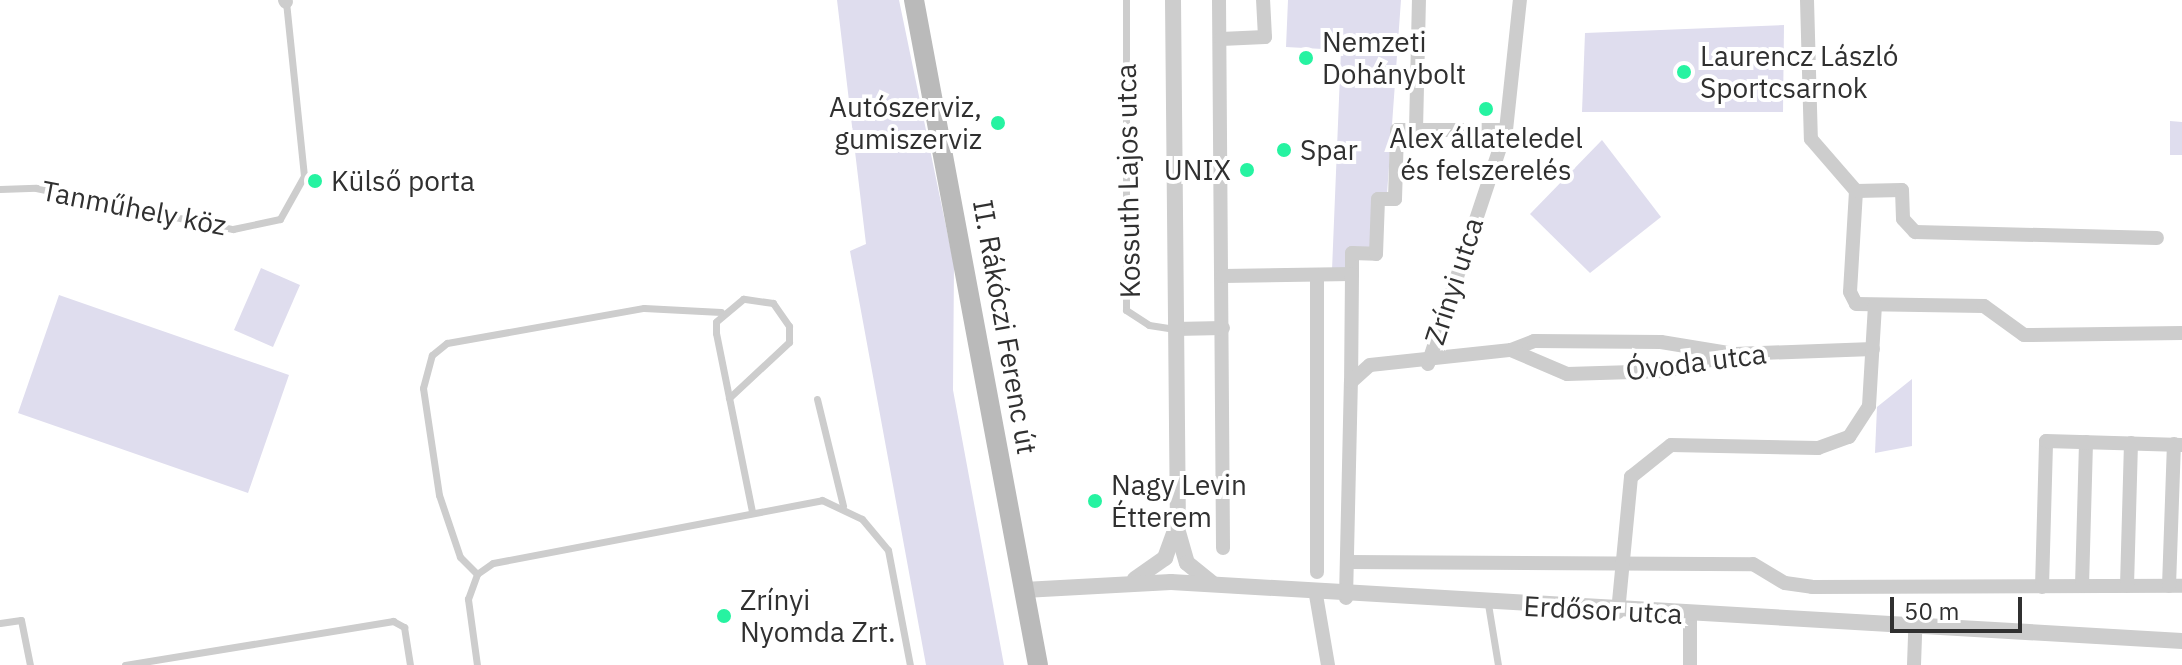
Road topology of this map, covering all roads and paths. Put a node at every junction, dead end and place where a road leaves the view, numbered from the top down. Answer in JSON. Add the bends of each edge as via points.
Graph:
{"nodes":[{"id":1,"x":914,"y":0,"type":"edge"},
{"id":2,"x":1126,"y":0,"type":"edge"},
{"id":3,"x":1173,"y":0,"type":"edge"},
{"id":4,"x":1219,"y":0,"type":"edge"},
{"id":5,"x":1263,"y":0,"type":"edge"},
{"id":6,"x":1419,"y":0,"type":"edge"},
{"id":7,"x":1520,"y":0,"type":"edge"},
{"id":8,"x":1807,"y":0,"type":"edge"},
{"id":9,"x":285,"y":1,"type":"edge"},
{"id":10,"x":1221,"y":39,"type":"junction"},
{"id":11,"x":1416,"y":130,"type":"junction"},
{"id":12,"x":1506,"y":130,"type":"junction"},
{"id":13,"x":0,"y":189,"type":"edge"},
{"id":14,"x":1856,"y":191,"type":"junction"},
{"id":15,"x":2157,"y":238,"type":"dead end"},
{"id":16,"x":1352,"y":274,"type":"junction"},
{"id":17,"x":1317,"y":275,"type":"junction"},
{"id":18,"x":1223,"y":276,"type":"junction"},
{"id":19,"x":1875,"y":305,"type":"junction"},
{"id":20,"x":721,"y":312,"type":"junction"},
{"id":21,"x":1223,"y":328,"type":"junction"},
{"id":22,"x":1175,"y":329,"type":"junction"},
{"id":23,"x":2182,"y":333,"type":"edge"},
{"id":24,"x":1873,"y":349,"type":"junction"},
{"id":25,"x":1511,"y":350,"type":"junction"},
{"id":26,"x":1735,"y":354,"type":"junction"},
{"id":27,"x":1428,"y":364,"type":"junction"},
{"id":28,"x":1351,"y":382,"type":"junction"},
{"id":29,"x":729,"y":398,"type":"junction"},
{"id":30,"x":817,"y":399,"type":"dead end"},
{"id":31,"x":2086,"y":442,"type":"junction"},
{"id":32,"x":2131,"y":443,"type":"junction"},
{"id":33,"x":2178,"y":444,"type":"edge"},
{"id":34,"x":843,"y":506,"type":"junction"},
{"id":35,"x":752,"y":511,"type":"junction"},
{"id":36,"x":1178,"y":520,"type":"junction"},
{"id":37,"x":1223,"y":548,"type":"dead end"},
{"id":38,"x":1347,"y":562,"type":"junction"},
{"id":39,"x":1620,"y":562,"type":"junction"},
{"id":40,"x":1317,"y":572,"type":"dead end"},
{"id":41,"x":477,"y":574,"type":"junction"},
{"id":42,"x":1125,"y":581,"type":"junction"},
{"id":43,"x":1214,"y":585,"type":"junction"},
{"id":44,"x":2082,"y":586,"type":"junction"},
{"id":45,"x":2127,"y":586,"type":"junction"},
{"id":46,"x":2176,"y":586,"type":"edge"},
{"id":47,"x":2042,"y":587,"type":"junction"},
{"id":48,"x":1024,"y":590,"type":"junction"},
{"id":49,"x":1316,"y":595,"type":"junction"},
{"id":50,"x":1346,"y":598,"type":"junction"},
{"id":51,"x":1488,"y":604,"type":"junction"},
{"id":52,"x":1618,"y":612,"type":"junction"},
{"id":53,"x":1690,"y":615,"type":"junction"},
{"id":54,"x":0,"y":623,"type":"edge"},
{"id":55,"x":1915,"y":627,"type":"junction"},
{"id":56,"x":2182,"y":641,"type":"edge"},
{"id":57,"x":30,"y":665,"type":"edge"},
{"id":58,"x":125,"y":665,"type":"edge"},
{"id":59,"x":410,"y":665,"type":"edge"},
{"id":60,"x":477,"y":665,"type":"edge"},
{"id":61,"x":910,"y":665,"type":"edge"},
{"id":62,"x":1038,"y":665,"type":"edge"},
{"id":63,"x":1328,"y":665,"type":"edge"},
{"id":64,"x":1498,"y":665,"type":"edge"},
{"id":65,"x":1690,"y":665,"type":"edge"},
{"id":66,"x":1914,"y":665,"type":"edge"}],
"edges":[{"from":1,"to":48,"type":"main road","name":"II. Rákóczi Ferenc út"},
{"from":2,"to":22,"type":"lane","name":"Kossuth Lajos utca","via":[[1126,310],[1149,325]]},
{"from":3,"to":22,"type":"street","name":"Kossuth Lajos utca"},
{"from":4,"to":10,"type":"street"},
{"from":5,"to":10,"type":"street","via":[[1265,37]]},
{"from":6,"to":11,"type":"street"},
{"from":7,"to":12,"type":"street","name":"Zrínyi utca"},
{"from":8,"to":14,"type":"street","via":[[1811,139]]},
{"from":9,"to":13,"type":"lane","name":"Tanműhely köz","via":[[304,176],[280,219],[233,229],[36,188]]},
{"from":10,"to":18,"type":"street"},
{"from":11,"to":12,"type":"street"},
{"from":11,"to":16,"type":"street","via":[[1397,130],[1395,199],[1378,199],[1376,254],[1352,253]]},
{"from":12,"to":27,"type":"street","name":"Zrínyi utca"},
{"from":14,"to":15,"type":"street","via":[[1902,190],[1903,219],[1915,232]]},
{"from":14,"to":19,"type":"street","via":[[1850,292],[1856,304]]},
{"from":16,"to":17,"type":"street"},
{"from":16,"to":28,"type":"street"},
{"from":17,"to":18,"type":"street"},
{"from":17,"to":40,"type":"street"},
{"from":18,"to":21,"type":"street"},
{"from":19,"to":23,"type":"street","via":[[1984,306],[2024,335]]},
{"from":19,"to":24,"type":"street"},
{"from":20,"to":29,"type":"lane","via":[[716,333]]},
{"from":20,"to":29,"type":"lane","via":[[759,298],[773,303],[789,326],[781,353]]},
{"from":20,"to":41,"type":"lane","via":[[644,308],[447,343],[432,355],[423,388],[439,495],[460,557]]},
{"from":21,"to":22,"type":"street"},
{"from":21,"to":37,"type":"street"},
{"from":22,"to":36,"type":"street","name":"Kossuth Lajos utca"},
{"from":24,"to":26,"type":"street","name":"Óvoda utca"},
{"from":24,"to":39,"type":"street","via":[[1869,406],[1849,437],[1834,446],[1688,442],[1656,452],[1624,491]]},
{"from":25,"to":26,"type":"street","via":[[1534,341],[1661,342]]},
{"from":25,"to":26,"type":"street","name":"Óvoda utca","via":[[1567,374],[1666,371]]},
{"from":25,"to":27,"type":"street"},
{"from":27,"to":28,"type":"street","name":"Zrínyi utca","via":[[1370,365]]},
{"from":28,"to":38,"type":"street"},
{"from":29,"to":35,"type":"lane"},
{"from":30,"to":34,"type":"lane"},
{"from":31,"to":32,"type":"street"},
{"from":31,"to":44,"type":"street"},
{"from":31,"to":47,"type":"street","via":[[2046,441]]},
{"from":32,"to":33,"type":"street"},
{"from":32,"to":45,"type":"street"},
{"from":33,"to":46,"type":"street"},
{"from":34,"to":35,"type":"lane","via":[[801,500]]},
{"from":34,"to":61,"type":"lane","via":[[876,533],[895,567]]},
{"from":35,"to":41,"type":"lane","via":[[513,557]]},
{"from":36,"to":42,"type":"street","via":[[1157,567]]},
{"from":36,"to":43,"type":"street","name":"Kossuth Lajos utca","via":[[1184,556]]},
{"from":38,"to":39,"type":"street"},
{"from":38,"to":50,"type":"street"},
{"from":39,"to":47,"type":"street","via":[[1753,564],[1785,583],[1812,587]]},
{"from":39,"to":52,"type":"street"},
{"from":41,"to":60,"type":"lane","via":[[468,599]]},
{"from":42,"to":43,"type":"street","name":"Erdősor utca"},
{"from":42,"to":48,"type":"street","name":"Erdősor utca"},
{"from":43,"to":49,"type":"street","name":"Erdősor utca"},
{"from":44,"to":45,"type":"street"},
{"from":44,"to":47,"type":"street"},
{"from":45,"to":46,"type":"street"},
{"from":48,"to":62,"type":"main road","name":"II. Rákóczi Ferenc út"},
{"from":49,"to":50,"type":"street","name":"Erdősor utca"},
{"from":49,"to":63,"type":"street"},
{"from":50,"to":51,"type":"street","name":"Erdősor utca"},
{"from":51,"to":52,"type":"street","name":"Erdősor utca"},
{"from":51,"to":64,"type":"lane"},
{"from":52,"to":53,"type":"street","name":"Erdősor utca"},
{"from":53,"to":55,"type":"street","name":"Erdősor utca"},
{"from":53,"to":65,"type":"street"},
{"from":54,"to":57,"type":"lane","via":[[21,620]]},
{"from":55,"to":56,"type":"street","name":"Erdősor utca"},
{"from":55,"to":66,"type":"street"},
{"from":58,"to":59,"type":"lane","via":[[393,621],[404,627]]}]}
